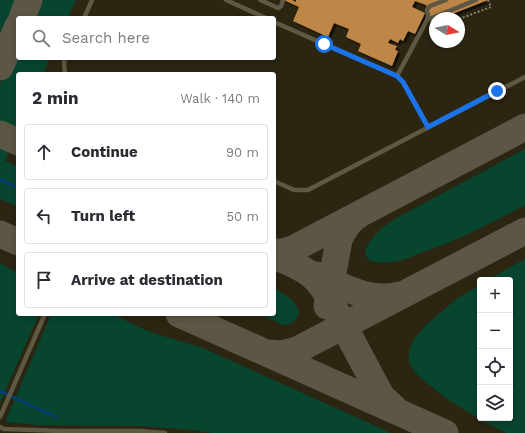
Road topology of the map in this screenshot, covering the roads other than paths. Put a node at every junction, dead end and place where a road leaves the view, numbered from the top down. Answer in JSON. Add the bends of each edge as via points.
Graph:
{"nodes":[{"id":1,"x":92,"y":0,"type":"edge"},
{"id":2,"x":226,"y":0,"type":"edge"},
{"id":3,"x":260,"y":0,"type":"edge"},
{"id":4,"x":284,"y":0,"type":"edge"},
{"id":5,"x":446,"y":0,"type":"edge"},
{"id":6,"x":476,"y":0,"type":"edge"},
{"id":7,"x":236,"y":2,"type":"edge"},
{"id":8,"x":85,"y":16,"type":"edge"},
{"id":9,"x":262,"y":16,"type":"edge"},
{"id":10,"x":426,"y":20,"type":"junction"},
{"id":11,"x":276,"y":23,"type":"edge"},
{"id":12,"x":64,"y":60,"type":"edge"},
{"id":13,"x":65,"y":72,"type":"edge"},
{"id":14,"x":397,"y":76,"type":"junction"},
{"id":15,"x":525,"y":77,"type":"edge"},
{"id":16,"x":428,"y":127,"type":"junction"},
{"id":17,"x":276,"y":182,"type":"edge"},
{"id":18,"x":43,"y":316,"type":"edge"},
{"id":19,"x":0,"y":416,"type":"edge"},
{"id":20,"x":0,"y":427,"type":"edge"},
{"id":21,"x":165,"y":433,"type":"edge"}],
"edges":[{"from":1,"to":8,"type":"lane"},
{"from":2,"to":7,"type":"lane"},
{"from":3,"to":4,"type":"lane","via":[[279,8]]},
{"from":5,"to":10,"type":"lane","via":[[430,6]]},
{"from":6,"to":10,"type":"lane"},
{"from":7,"to":9,"type":"lane"},
{"from":10,"to":14,"type":"lane"},
{"from":11,"to":14,"type":"lane"},
{"from":12,"to":13,"type":"lane"},
{"from":14,"to":16,"type":"lane","via":[[403,82]]},
{"from":15,"to":16,"type":"lane"},
{"from":16,"to":17,"type":"lane","via":[[308,190],[294,190]]},
{"from":18,"to":19,"type":"lane"},
{"from":20,"to":21,"type":"lane","via":[[18,430]]}]}
